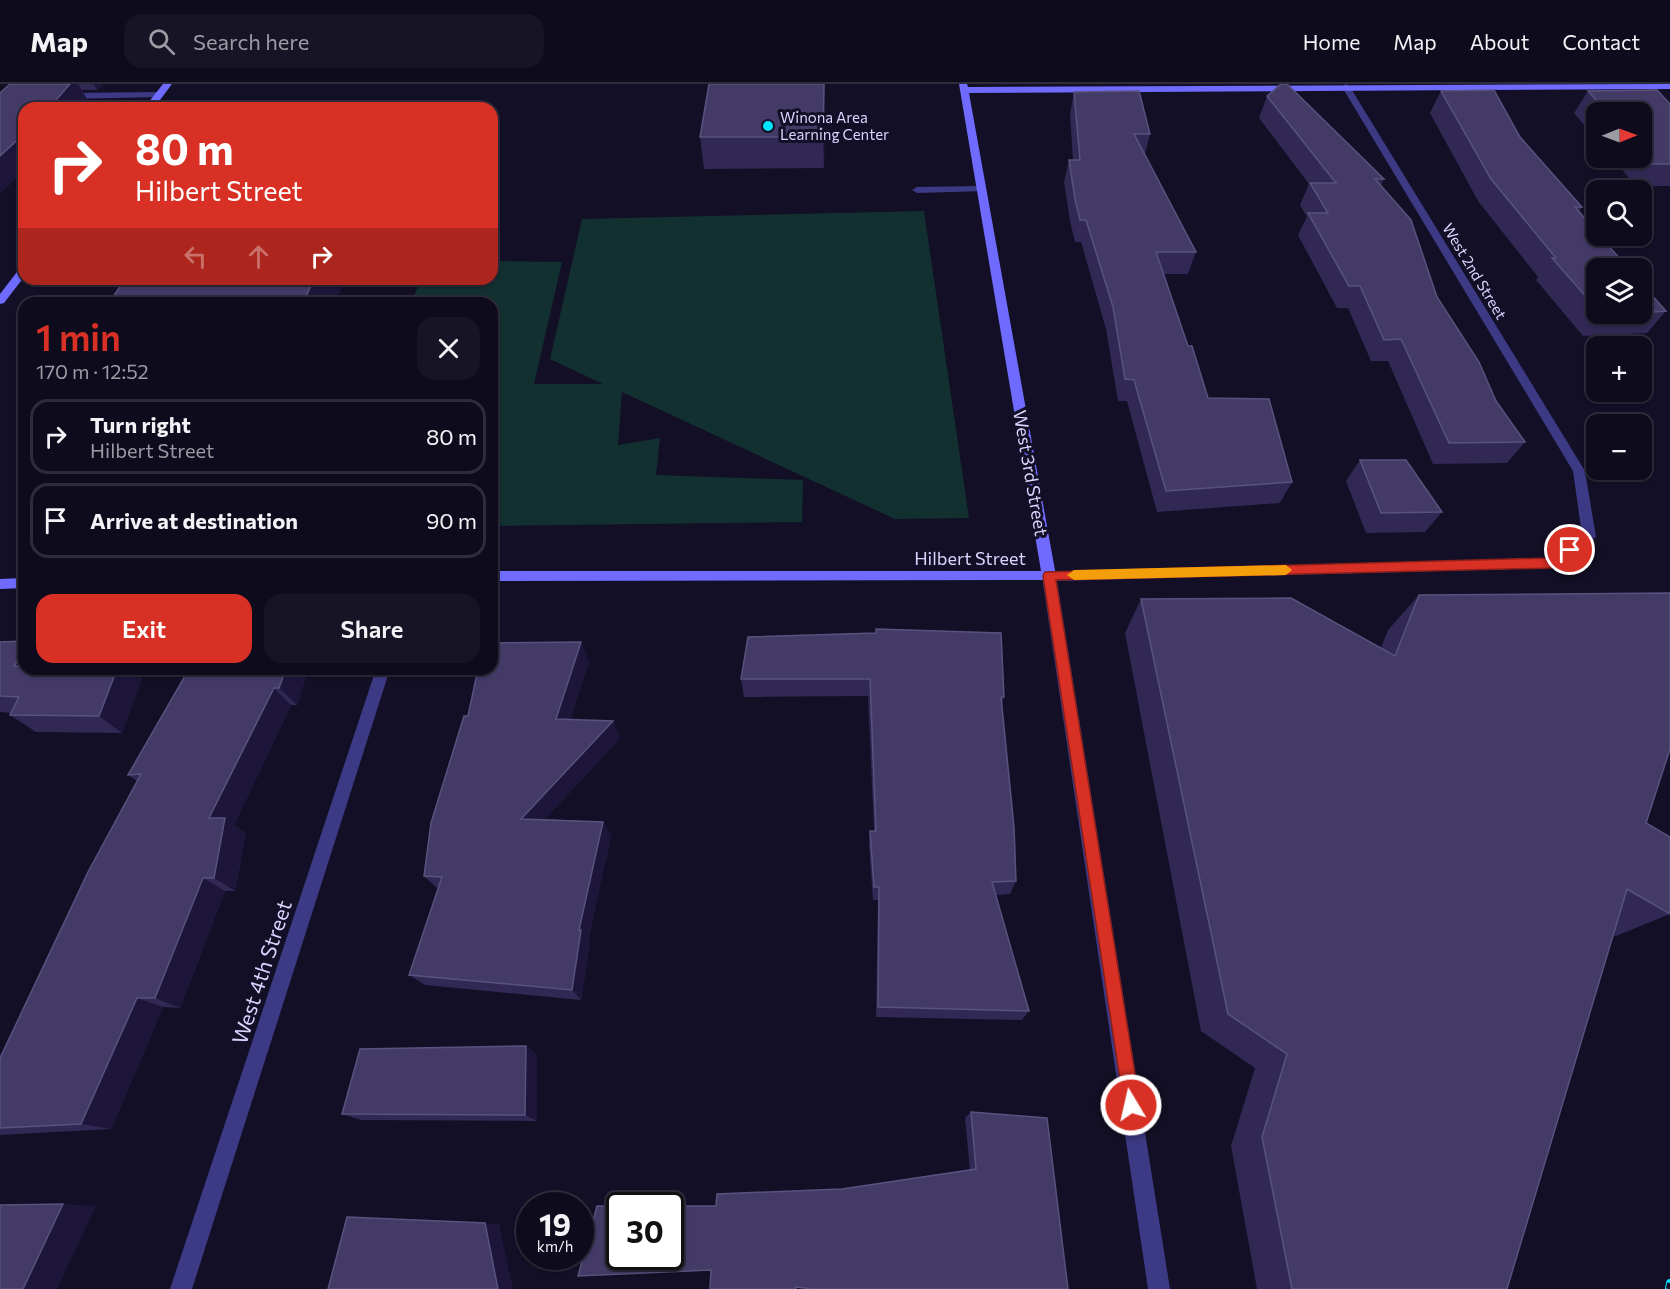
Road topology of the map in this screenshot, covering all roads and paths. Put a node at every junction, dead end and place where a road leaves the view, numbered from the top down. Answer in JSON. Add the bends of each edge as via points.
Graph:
{"nodes":[{"id":1,"x":168,"y":84,"type":"edge"},
{"id":2,"x":1670,"y":86,"type":"edge"},
{"id":3,"x":963,"y":87,"type":"edge"},
{"id":4,"x":1346,"y":87,"type":"junction"},
{"id":5,"x":56,"y":96,"type":"edge"},
{"id":6,"x":159,"y":96,"type":"junction"},
{"id":7,"x":154,"y":102,"type":"edge"},
{"id":8,"x":981,"y":189,"type":"junction"},
{"id":9,"x":917,"y":190,"type":"dead end"},
{"id":10,"x":18,"y":278,"type":"edge"},
{"id":11,"x":0,"y":301,"type":"edge"},
{"id":12,"x":1579,"y":471,"type":"joint"},
{"id":13,"x":498,"y":576,"type":"edge"},
{"id":14,"x":1049,"y":576,"type":"junction"},
{"id":15,"x":18,"y":583,"type":"edge"},
{"id":16,"x":0,"y":584,"type":"edge"},
{"id":17,"x":381,"y":675,"type":"edge"},
{"id":18,"x":181,"y":1289,"type":"edge"},
{"id":19,"x":1159,"y":1289,"type":"edge"}],
"edges":[{"from":1,"to":6,"type":"street"},
{"from":2,"to":4,"type":"street"},
{"from":3,"to":4,"type":"street"},
{"from":3,"to":8,"type":"street","name":"West 3rd Street"},
{"from":4,"to":12,"type":"street","name":"West 2nd Street"},
{"from":5,"to":6,"type":"street"},
{"from":6,"to":7,"type":"street"},
{"from":8,"to":9,"type":"street"},
{"from":8,"to":14,"type":"street","name":"West 3rd Street"},
{"from":10,"to":11,"type":"street"},
{"from":12,"to":14,"type":"street","name":"Hilbert Street","via":[[1589,537],[1551,563]]},
{"from":13,"to":14,"type":"street","name":"Hilbert Street"},
{"from":14,"to":19,"type":"street","name":"West 3rd Street"},
{"from":15,"to":16,"type":"street"},
{"from":17,"to":18,"type":"street","name":"West 4th Street"}]}
